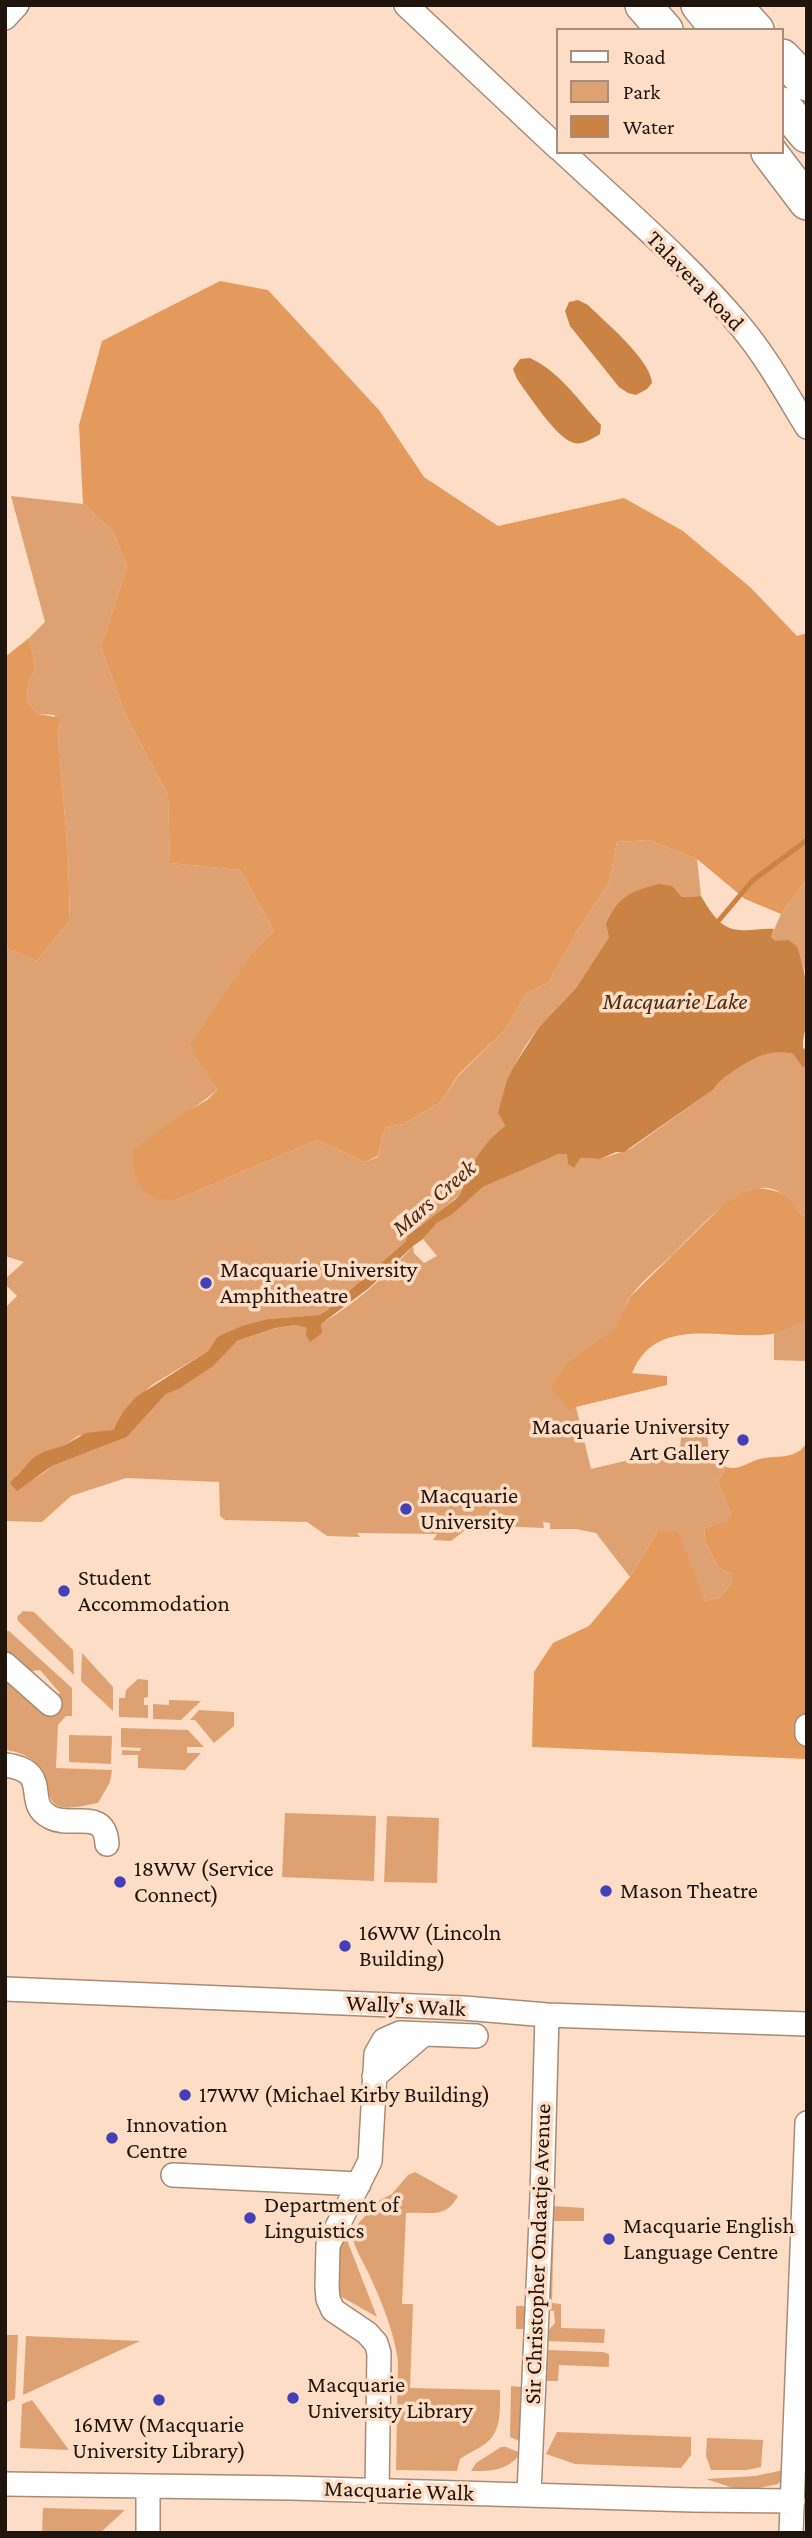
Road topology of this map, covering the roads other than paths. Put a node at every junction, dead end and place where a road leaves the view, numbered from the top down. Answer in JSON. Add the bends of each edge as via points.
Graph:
{"nodes":[{"id":1,"x":17,"y":5,"type":"edge"},
{"id":2,"x":406,"y":5,"type":"edge"},
{"id":3,"x":643,"y":5,"type":"edge"},
{"id":4,"x":699,"y":5,"type":"edge"},
{"id":5,"x":733,"y":5,"type":"edge"},
{"id":6,"x":5,"y":18,"type":"edge"},
{"id":7,"x":663,"y":28,"type":"edge"},
{"id":8,"x":717,"y":28,"type":"edge"},
{"id":9,"x":754,"y":28,"type":"edge"},
{"id":10,"x":784,"y":59,"type":"edge"},
{"id":11,"x":807,"y":83,"type":"edge"},
{"id":12,"x":784,"y":108,"type":"edge"},
{"id":13,"x":807,"y":135,"type":"edge"},
{"id":14,"x":556,"y":146,"type":"edge"},
{"id":15,"x":565,"y":154,"type":"edge"},
{"id":16,"x":771,"y":154,"type":"edge"},
{"id":17,"x":807,"y":202,"type":"edge"},
{"id":18,"x":807,"y":427,"type":"edge"},
{"id":19,"x":5,"y":1664,"type":"edge"},
{"id":20,"x":50,"y":1704,"type":"dead end"},
{"id":21,"x":807,"y":1726,"type":"edge"},
{"id":22,"x":807,"y":1734,"type":"edge"},
{"id":23,"x":5,"y":1765,"type":"edge"},
{"id":24,"x":107,"y":1844,"type":"dead end"},
{"id":25,"x":5,"y":1989,"type":"edge"},
{"id":26,"x":547,"y":2015,"type":"junction"},
{"id":27,"x":807,"y":2024,"type":"edge"},
{"id":28,"x":476,"y":2036,"type":"dead end"},
{"id":29,"x":807,"y":2123,"type":"edge"},
{"id":30,"x":173,"y":2175,"type":"dead end"},
{"id":31,"x":359,"y":2184,"type":"junction"},
{"id":32,"x":5,"y":2484,"type":"edge"},
{"id":33,"x":148,"y":2488,"type":"junction"},
{"id":34,"x":377,"y":2491,"type":"junction"},
{"id":35,"x":529,"y":2493,"type":"junction"},
{"id":36,"x":793,"y":2501,"type":"junction"},
{"id":37,"x":148,"y":2533,"type":"edge"},
{"id":38,"x":791,"y":2533,"type":"edge"}],
"edges":[{"from":1,"to":6,"type":"street"},
{"from":2,"to":14,"type":"street"},
{"from":3,"to":7,"type":"highway"},
{"from":4,"to":8,"type":"highway"},
{"from":5,"to":9,"type":"highway"},
{"from":10,"to":11,"type":"highway"},
{"from":12,"to":13,"type":"highway"},
{"from":15,"to":18,"type":"street","name":"Talavera Road","via":[[718,300],[770,366]]},
{"from":16,"to":17,"type":"highway"},
{"from":19,"to":20,"type":"street"},
{"from":21,"to":22,"type":"street"},
{"from":23,"to":24,"type":"street","via":[[31,1776],[39,1808],[47,1816],[67,1823],[91,1820],[101,1827]]},
{"from":25,"to":26,"type":"street","name":"Wally's Walk"},
{"from":26,"to":27,"type":"street","name":"Wally's Walk"},
{"from":26,"to":35,"type":"street","name":"Sir Christopher Ondaatje Avenue"},
{"from":28,"to":31,"type":"street","via":[[424,2034],[374,2077],[370,2161]]},
{"from":29,"to":36,"type":"street"},
{"from":30,"to":31,"type":"street"},
{"from":31,"to":34,"type":"street","via":[[328,2245],[327,2287],[333,2310],[376,2343],[380,2369]]},
{"from":32,"to":33,"type":"street","name":"Macquarie Walk"},
{"from":33,"to":34,"type":"street","name":"Macquarie Walk"},
{"from":33,"to":37,"type":"street"},
{"from":34,"to":35,"type":"street","name":"Macquarie Walk"},
{"from":35,"to":36,"type":"street","name":"Macquarie Walk"},
{"from":36,"to":38,"type":"street"}]}
